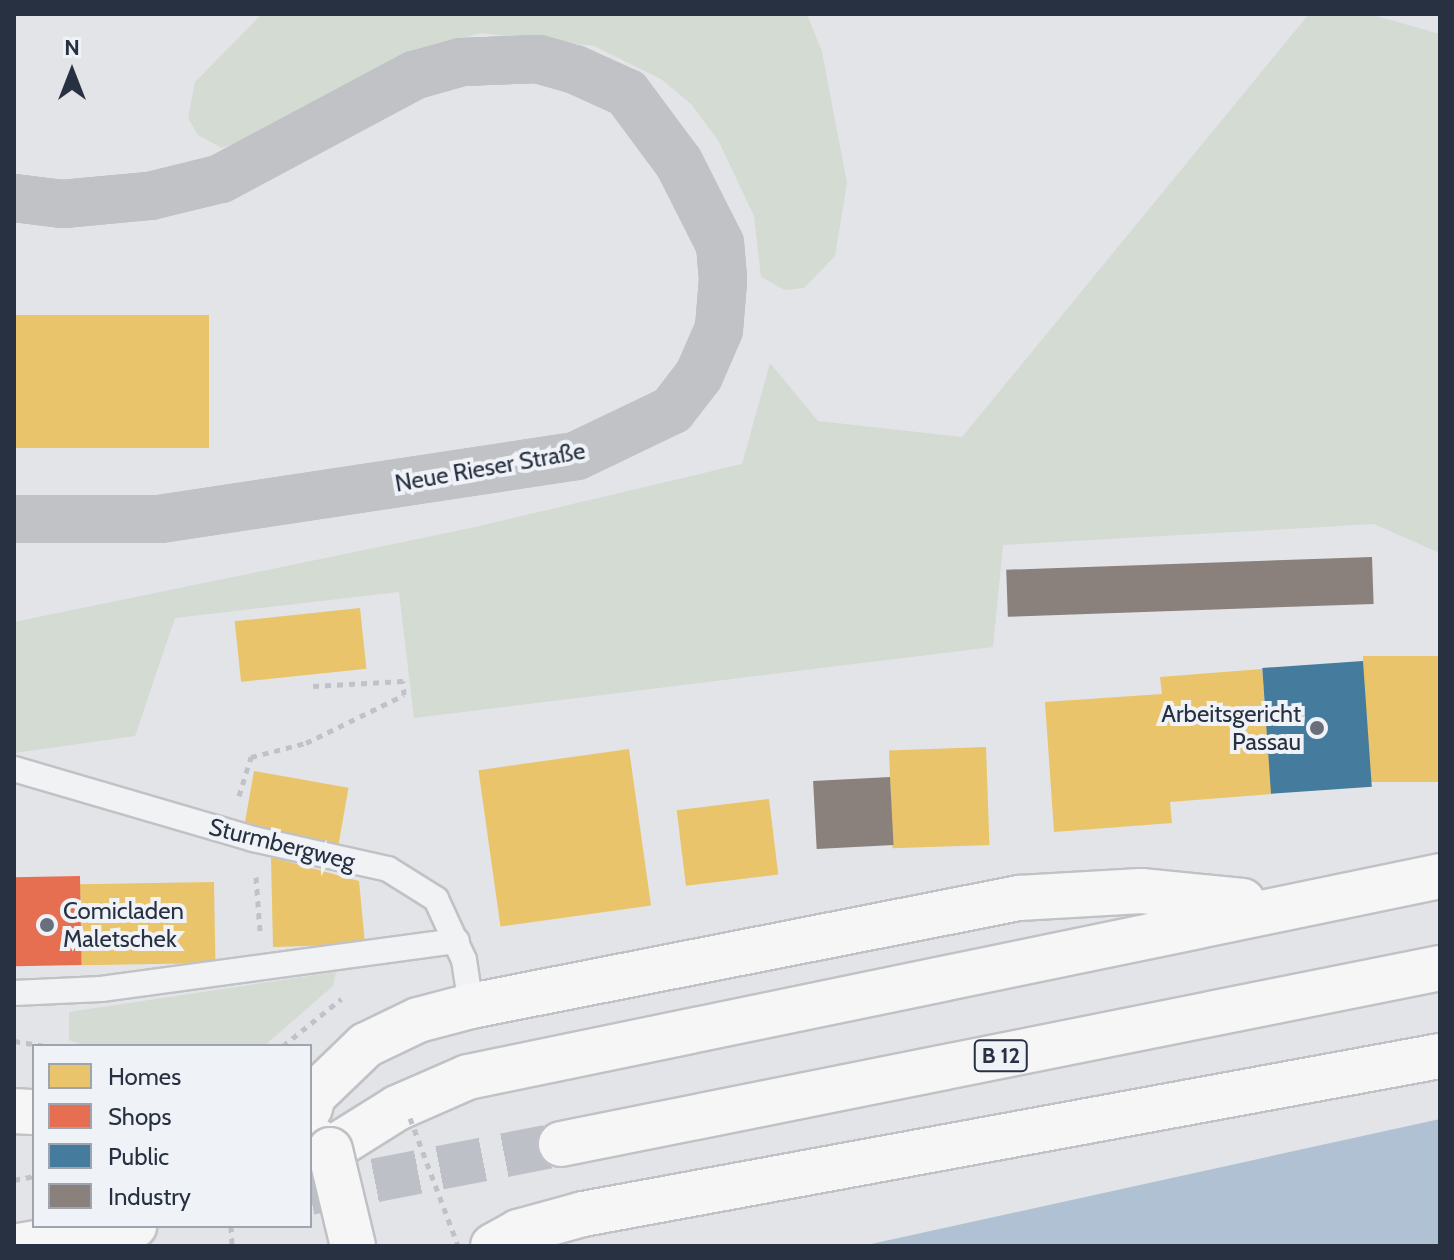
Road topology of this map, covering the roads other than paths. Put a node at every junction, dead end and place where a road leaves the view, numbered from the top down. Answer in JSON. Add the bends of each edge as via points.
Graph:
{"nodes":[{"id":1,"x":14,"y":198,"type":"edge"},
{"id":2,"x":14,"y":519,"type":"edge"},
{"id":3,"x":14,"y":769,"type":"edge"},
{"id":4,"x":1440,"y":876,"type":"edge"},
{"id":5,"x":1285,"y":905,"type":"junction"},
{"id":6,"x":457,"y":941,"type":"junction"},
{"id":7,"x":1440,"y":968,"type":"edge"},
{"id":8,"x":14,"y":993,"type":"edge"},
{"id":9,"x":471,"y":1006,"type":"junction"},
{"id":10,"x":1440,"y":1056,"type":"edge"},
{"id":11,"x":315,"y":1133,"type":"edge"},
{"id":12,"x":561,"y":1144,"type":"tunnel mouth"},
{"id":13,"x":122,"y":1228,"type":"edge"},
{"id":14,"x":18,"y":1246,"type":"edge"},
{"id":15,"x":353,"y":1246,"type":"edge"},
{"id":16,"x":493,"y":1246,"type":"edge"}],
"edges":[{"from":1,"to":2,"type":"street","name":"Neue Rieser Straße","via":[[63,204],[150,196],[220,179],[415,75],[462,62],[538,59],[627,93],[679,163],[720,244],[723,280],[719,329],[699,375],[672,410],[576,456],[160,519]]},
{"from":3,"to":6,"type":"lane","name":"Sturmbergweg","via":[[246,837],[388,869],[436,899]]},
{"from":4,"to":5,"type":"main road"},
{"from":5,"to":9,"type":"main road","via":[[1141,891],[1044,895]]},
{"from":5,"to":11,"type":"main road","via":[[468,1077],[389,1122]]},
{"from":6,"to":8,"type":"lane","via":[[101,989]]},
{"from":6,"to":9,"type":"lane","name":"Sturmbergweg"},
{"from":7,"to":12,"type":"main road","number":"B 12"},
{"from":9,"to":11,"type":"main road","via":[[418,1020],[366,1045],[313,1096]]},
{"from":10,"to":16,"type":"main road","via":[[583,1214],[550,1221]]},
{"from":11,"to":15,"type":"main road","bridge":true},
{"from":13,"to":14,"type":"main road"}]}
